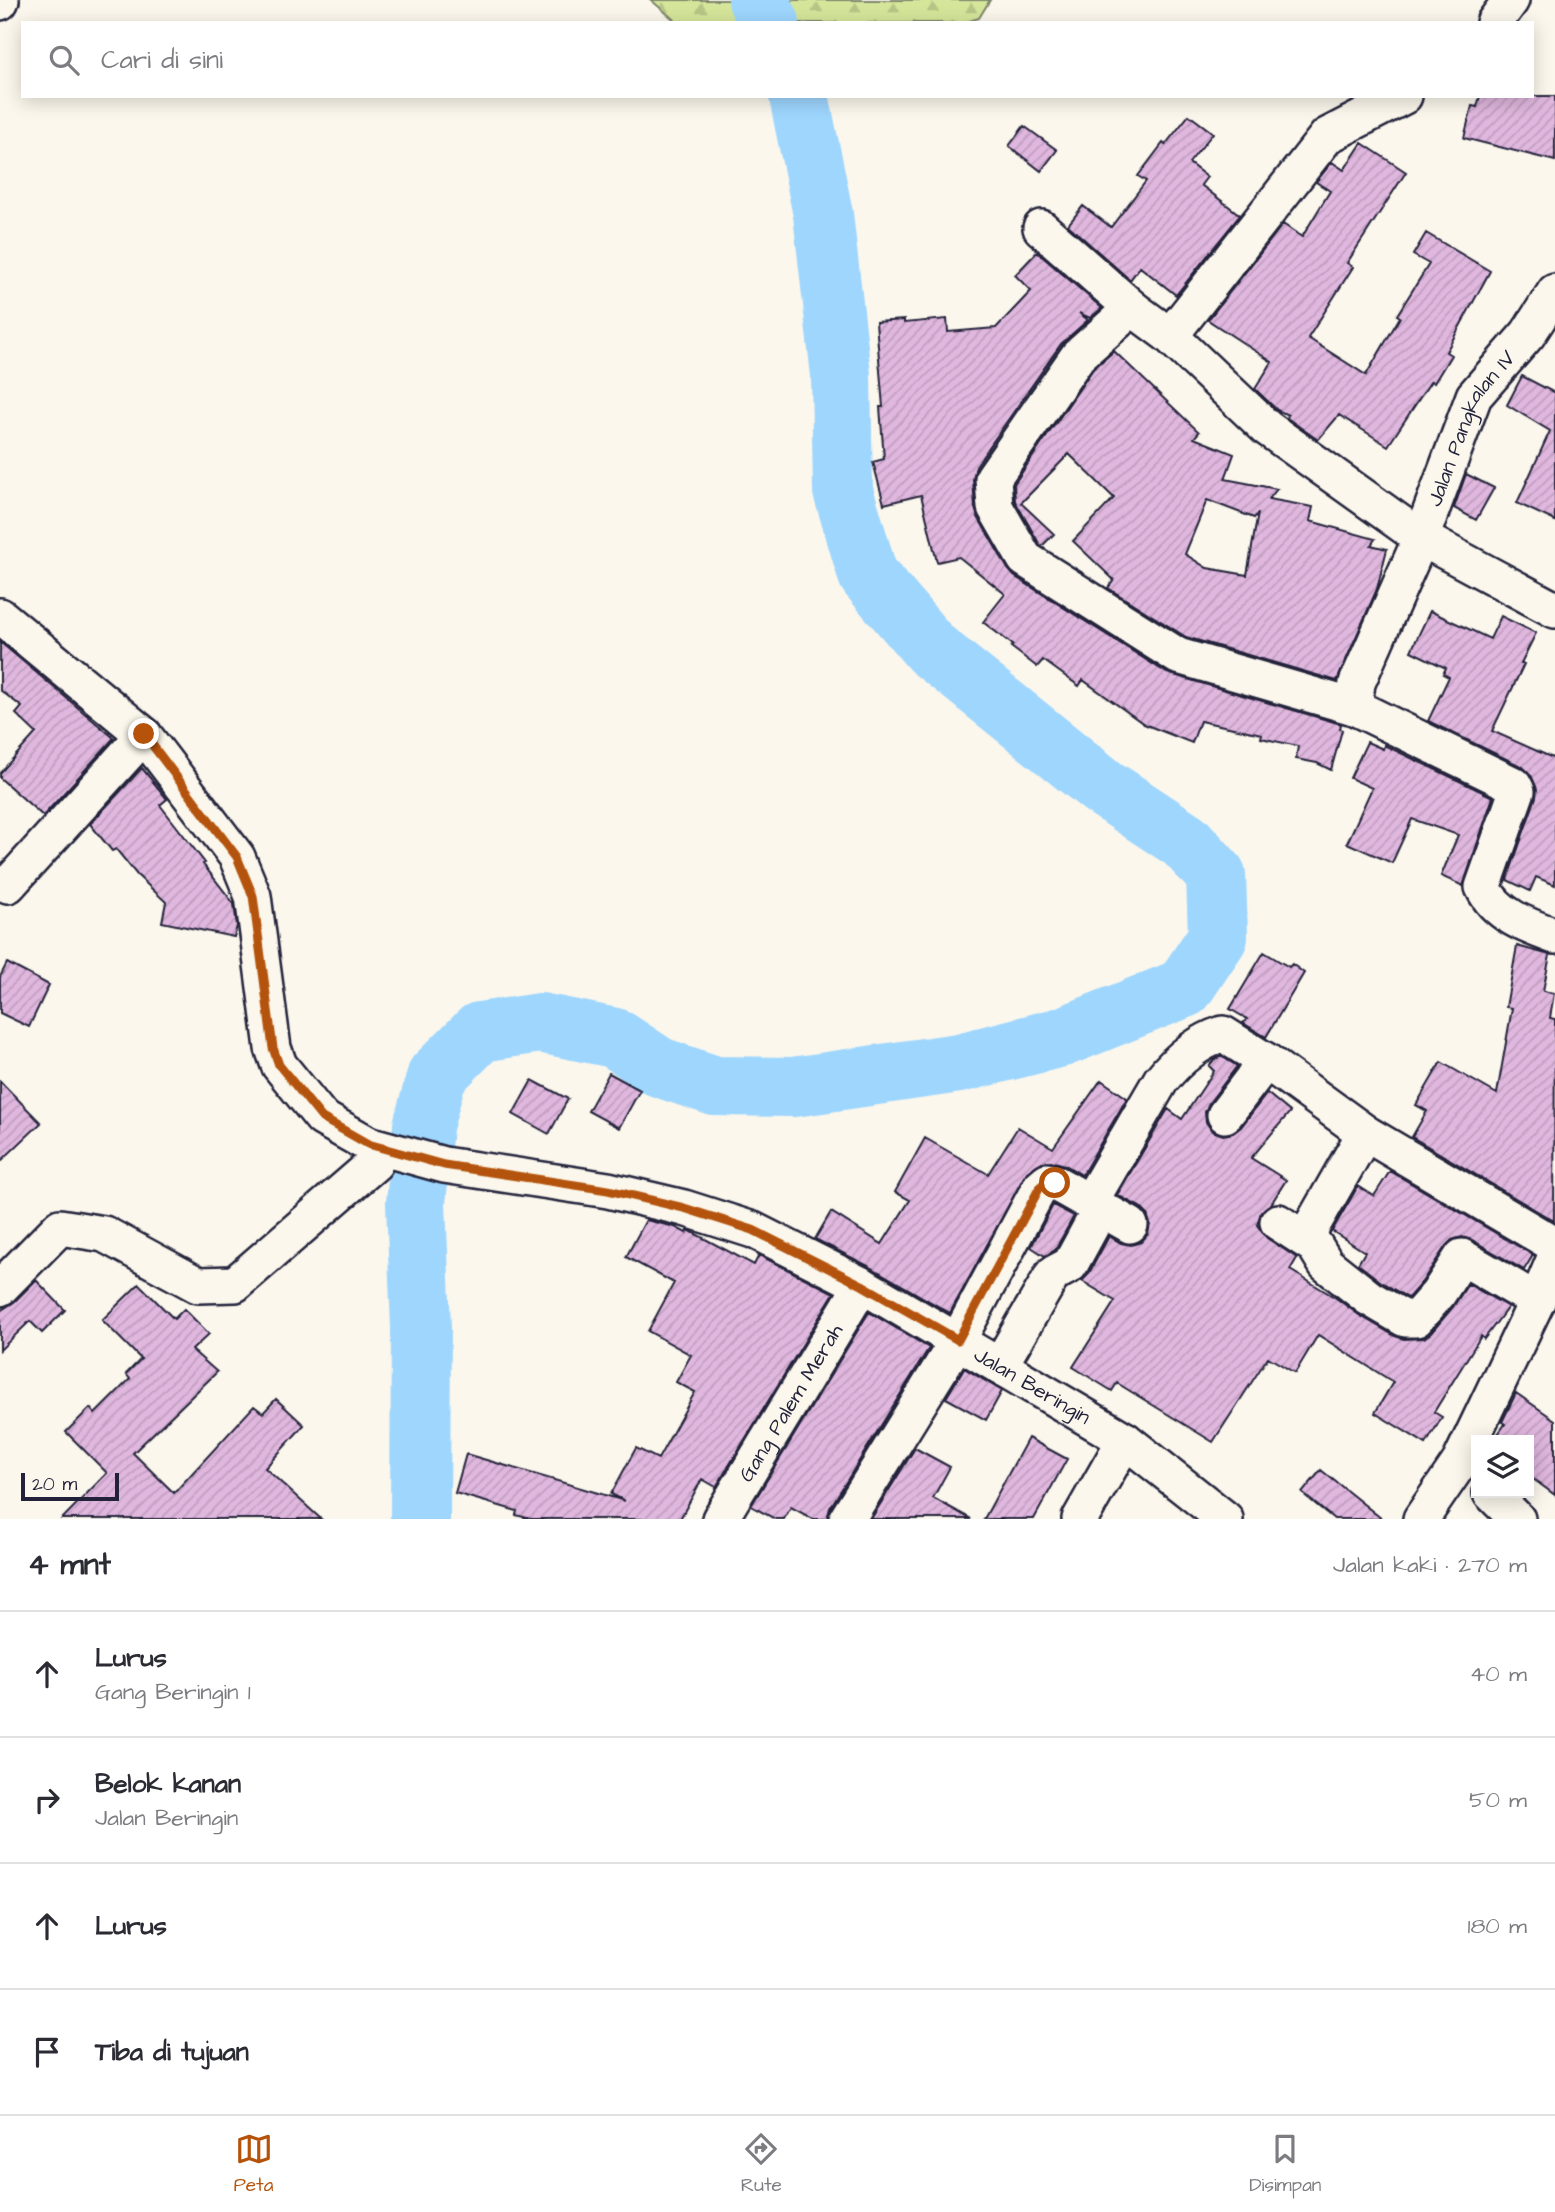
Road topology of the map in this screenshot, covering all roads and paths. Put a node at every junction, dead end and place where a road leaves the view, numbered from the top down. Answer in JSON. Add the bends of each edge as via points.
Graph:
{"nodes":[{"id":1,"x":1511,"y":0,"type":"edge"},
{"id":2,"x":1495,"y":21,"type":"edge"},
{"id":3,"x":1400,"y":98,"type":"edge"},
{"id":4,"x":1041,"y":228,"type":"dead end"},
{"id":5,"x":1555,"y":292,"type":"edge"},
{"id":6,"x":1132,"y":307,"type":"junction"},
{"id":7,"x":1170,"y":337,"type":"junction"},
{"id":8,"x":1421,"y":538,"type":"junction"},
{"id":9,"x":1555,"y":610,"type":"edge"},
{"id":10,"x":0,"y":616,"type":"edge"},
{"id":11,"x":1354,"y":707,"type":"junction"},
{"id":12,"x":144,"y":734,"type":"junction"},
{"id":13,"x":8,"y":885,"type":"dead end"},
{"id":14,"x":1555,"y":936,"type":"edge"},
{"id":15,"x":1266,"y":1061,"type":"junction"},
{"id":16,"x":1225,"y":1115,"type":"dead end"},
{"id":17,"x":1365,"y":1133,"type":"junction"},
{"id":18,"x":387,"y":1150,"type":"junction"},
{"id":19,"x":1107,"y":1212,"type":"junction"},
{"id":20,"x":1555,"y":1245,"type":"edge"},
{"id":21,"x":1555,"y":1258,"type":"edge"},
{"id":22,"x":862,"y":1285,"type":"junction"},
{"id":23,"x":0,"y":1289,"type":"edge"},
{"id":24,"x":1537,"y":1301,"type":"junction"},
{"id":25,"x":958,"y":1340,"type":"junction"},
{"id":26,"x":1000,"y":1365,"type":"junction"},
{"id":27,"x":1125,"y":1440,"type":"junction"},
{"id":28,"x":1468,"y":1470,"type":"edge"},
{"id":29,"x":1496,"y":1498,"type":"edge"},
{"id":30,"x":720,"y":1519,"type":"edge"},
{"id":31,"x":847,"y":1519,"type":"edge"},
{"id":32,"x":1080,"y":1519,"type":"edge"},
{"id":33,"x":1224,"y":1519,"type":"edge"},
{"id":34,"x":1421,"y":1519,"type":"edge"},
{"id":35,"x":1517,"y":1519,"type":"edge"}],
"edges":[{"from":1,"to":2,"type":"street"},
{"from":3,"to":7,"type":"street","via":[[1327,136]]},
{"from":4,"to":6,"type":"street"},
{"from":5,"to":8,"type":"street","name":"Jalan Pangkalan IV","via":[[1528,334],[1474,396]]},
{"from":6,"to":7,"type":"street"},
{"from":6,"to":11,"type":"street","via":[[1078,356],[993,478],[995,507],[1025,559],[1178,656]]},
{"from":7,"to":8,"type":"street","via":[[1267,428]]},
{"from":8,"to":9,"type":"street"},
{"from":8,"to":11,"type":"street","name":"Jalan Pangkalan IV","via":[[1357,683]]},
{"from":10,"to":12,"type":"street","name":"Jalan Beringin"},
{"from":11,"to":14,"type":"street","via":[[1514,785],[1517,791],[1483,887],[1500,909]]},
{"from":12,"to":13,"type":"street"},
{"from":12,"to":18,"type":"street","name":"Jalan Beringin","via":[[237,857],[253,896],[279,1065],[322,1118]]},
{"from":15,"to":16,"type":"street"},
{"from":15,"to":17,"type":"street"},
{"from":15,"to":19,"type":"street","via":[[1223,1034],[1172,1066],[1161,1080]]},
{"from":17,"to":20,"type":"street"},
{"from":17,"to":24,"type":"street","via":[[1291,1230],[1315,1246],[1338,1275],[1405,1319],[1416,1319],[1426,1309],[1462,1256]]},
{"from":18,"to":22,"type":"street","name":"Jalan Beringin","via":[[444,1165],[608,1190],[684,1208],[753,1230]]},
{"from":18,"to":23,"type":"street","via":[[235,1284],[198,1285],[104,1234],[60,1227]]},
{"from":19,"to":25,"type":"street","via":[[1055,1183],[1047,1181],[1040,1187]]},
{"from":19,"to":26,"type":"street","via":[[1070,1265],[1053,1273]]},
{"from":21,"to":24,"type":"street"},
{"from":22,"to":25,"type":"street","name":"Jalan Beringin"},
{"from":22,"to":30,"type":"street","name":"Gang Palem Merah"},
{"from":24,"to":28,"type":"street"},
{"from":25,"to":26,"type":"street","name":"Jalan Beringin"},
{"from":25,"to":31,"type":"street"},
{"from":26,"to":27,"type":"street","name":"Jalan Beringin"},
{"from":27,"to":32,"type":"street"},
{"from":27,"to":33,"type":"street","name":"Jalan Beringin"},
{"from":28,"to":34,"type":"street"},
{"from":29,"to":35,"type":"street"}]}
